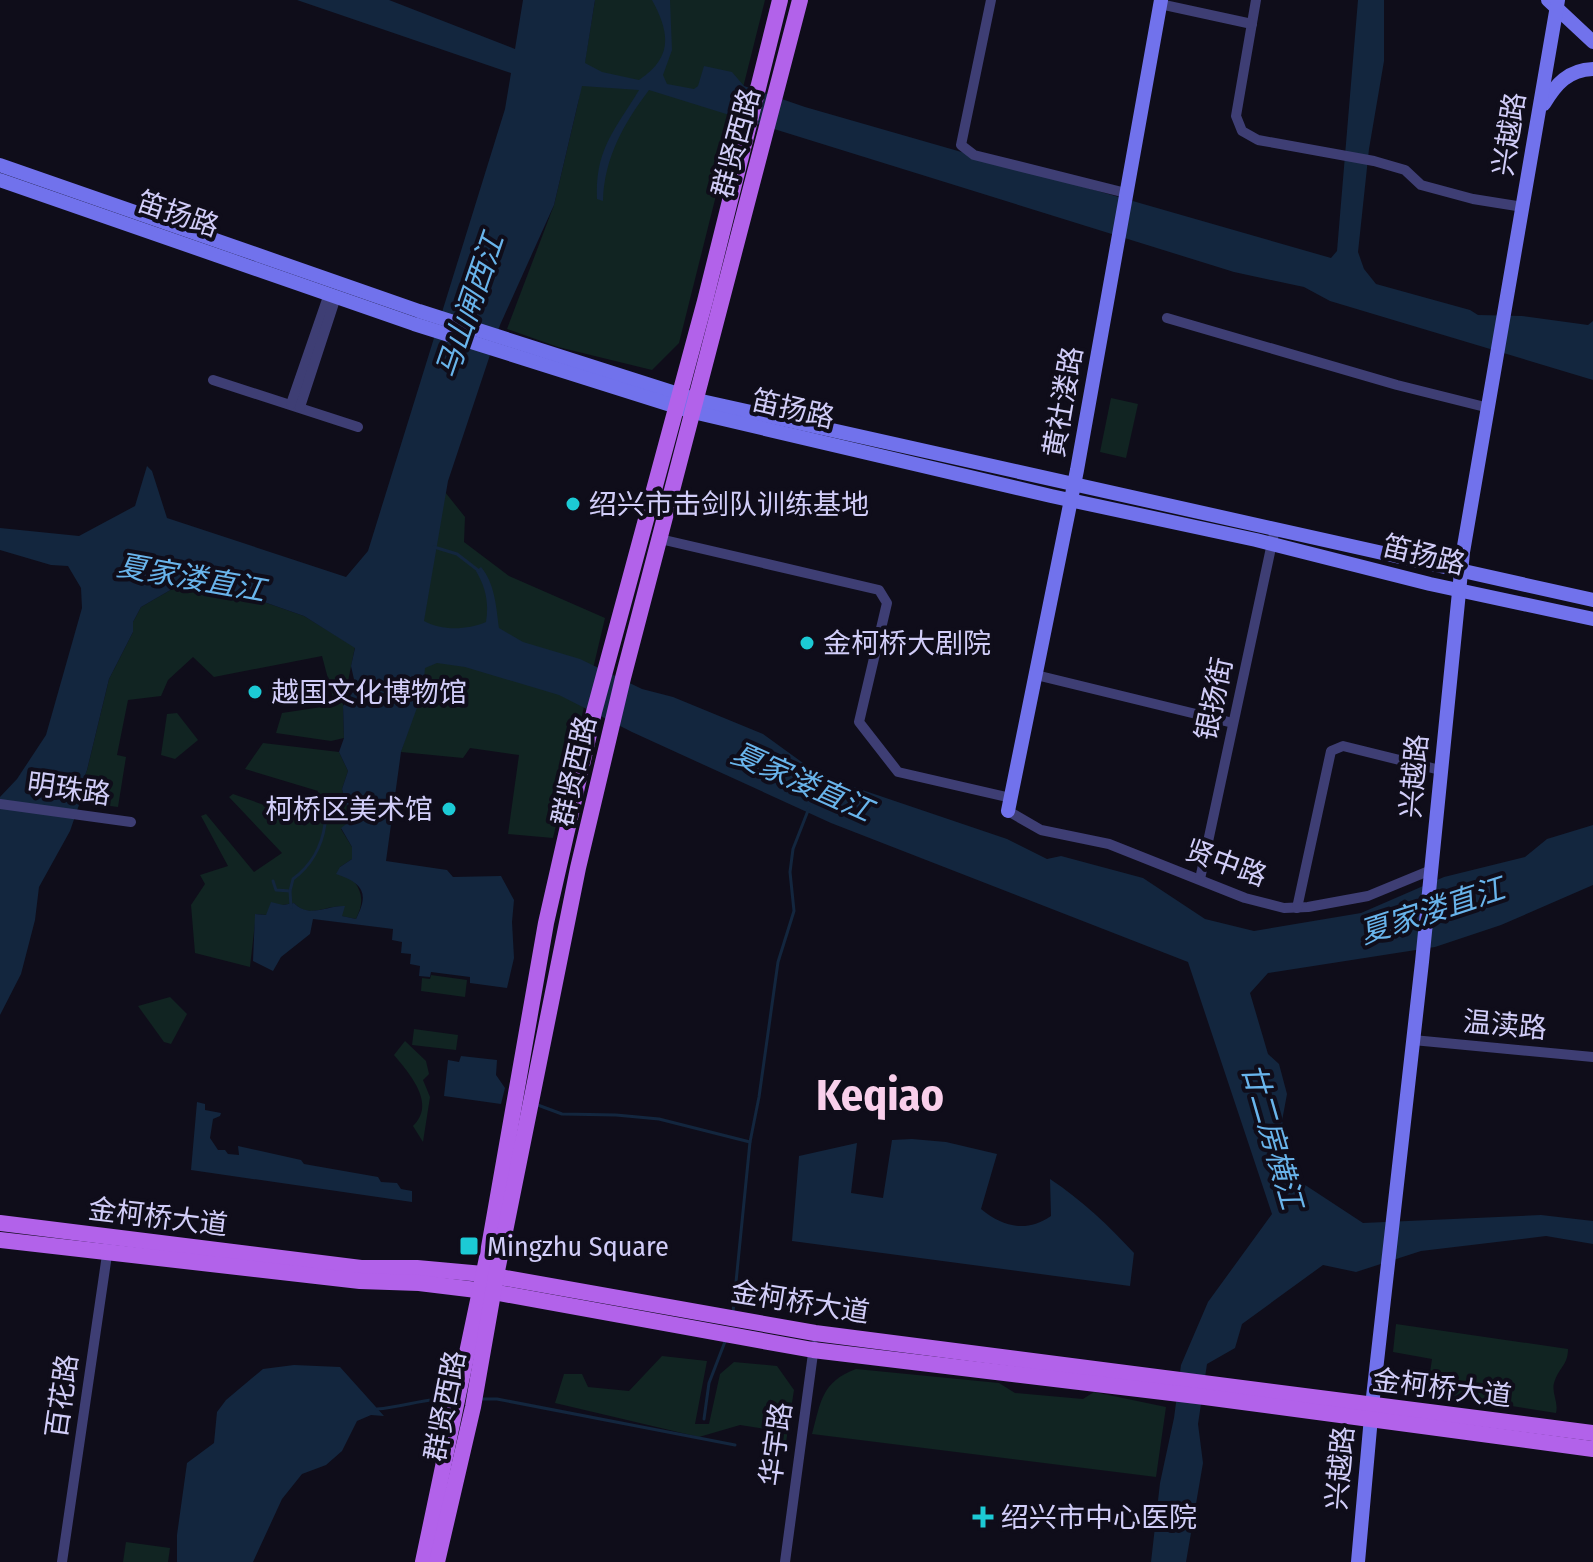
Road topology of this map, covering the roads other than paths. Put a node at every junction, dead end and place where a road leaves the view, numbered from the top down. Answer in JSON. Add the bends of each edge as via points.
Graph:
{"nodes":[{"id":1,"x":780,"y":0,"type":"edge"},
{"id":2,"x":800,"y":0,"type":"edge"},
{"id":3,"x":991,"y":0,"type":"edge"},
{"id":4,"x":1256,"y":0,"type":"edge"},
{"id":5,"x":1160,"y":2,"type":"edge"},
{"id":6,"x":1554,"y":3,"type":"edge"},
{"id":7,"x":1252,"y":24,"type":"junction"},
{"id":8,"x":1593,"y":42,"type":"edge"},
{"id":9,"x":1593,"y":69,"type":"edge"},
{"id":10,"x":1539,"y":111,"type":"junction"},
{"id":11,"x":0,"y":165,"type":"edge"},
{"id":12,"x":0,"y":180,"type":"edge"},
{"id":13,"x":1126,"y":195,"type":"junction"},
{"id":14,"x":1523,"y":207,"type":"junction"},
{"id":15,"x":332,"y":295,"type":"junction"},
{"id":16,"x":416,"y":317,"type":"junction"},
{"id":17,"x":1167,"y":318,"type":"dead end"},
{"id":18,"x":213,"y":380,"type":"dead end"},
{"id":19,"x":677,"y":400,"type":"junction"},
{"id":20,"x":295,"y":406,"type":"junction"},
{"id":21,"x":695,"y":406,"type":"junction"},
{"id":22,"x":1489,"y":408,"type":"junction"},
{"id":23,"x":358,"y":427,"type":"dead end"},
{"id":24,"x":1074,"y":484,"type":"junction"},
{"id":25,"x":1071,"y":500,"type":"junction"},
{"id":26,"x":1273,"y":536,"type":"junction"},
{"id":27,"x":660,"y":539,"type":"junction"},
{"id":28,"x":1461,"y":569,"type":"junction"},
{"id":29,"x":1459,"y":590,"type":"junction"},
{"id":30,"x":1593,"y":600,"type":"edge"},
{"id":31,"x":1593,"y":619,"type":"edge"},
{"id":32,"x":1036,"y":675,"type":"junction"},
{"id":33,"x":1233,"y":723,"type":"junction"},
{"id":34,"x":1440,"y":770,"type":"junction"},
{"id":35,"x":0,"y":804,"type":"edge"},
{"id":36,"x":1010,"y":805,"type":"junction"},
{"id":37,"x":131,"y":822,"type":"dead end"},
{"id":38,"x":1431,"y":873,"type":"junction"},
{"id":39,"x":1200,"y":879,"type":"junction"},
{"id":40,"x":1297,"y":908,"type":"junction"},
{"id":41,"x":1413,"y":1040,"type":"junction"},
{"id":42,"x":1593,"y":1057,"type":"edge"},
{"id":43,"x":526,"y":1091,"type":"junction"},
{"id":44,"x":0,"y":1223,"type":"edge"},
{"id":45,"x":0,"y":1240,"type":"edge"},
{"id":46,"x":108,"y":1245,"type":"junction"},
{"id":47,"x":488,"y":1283,"type":"junction"},
{"id":48,"x":814,"y":1341,"type":"junction"},
{"id":49,"x":464,"y":1407,"type":"junction"},
{"id":50,"x":1372,"y":1413,"type":"junction"},
{"id":51,"x":1593,"y":1433,"type":"edge"},
{"id":52,"x":1593,"y":1449,"type":"edge"},
{"id":53,"x":62,"y":1562,"type":"edge"},
{"id":54,"x":423,"y":1562,"type":"edge"},
{"id":55,"x":437,"y":1562,"type":"edge"},
{"id":56,"x":785,"y":1562,"type":"edge"},
{"id":57,"x":1358,"y":1562,"type":"edge"}],
"edges":[{"from":1,"to":19,"type":"main road","name":"群贤西路"},
{"from":2,"to":21,"type":"main road","name":"群贤西路"},
{"from":3,"to":13,"type":"street","via":[[961,145],[974,155]]},
{"from":4,"to":7,"type":"street"},
{"from":5,"to":7,"type":"street"},
{"from":5,"to":13,"type":"street","name":"黄社溇路"},
{"from":6,"to":8,"type":"street"},
{"from":6,"to":10,"type":"street","name":"兴越路"},
{"from":7,"to":14,"type":"street","via":[[1236,116],[1242,131],[1258,140],[1374,161],[1405,170],[1421,185]]},
{"from":9,"to":10,"type":"street","via":[[1569,75]]},
{"from":10,"to":14,"type":"street","name":"兴越路"},
{"from":11,"to":16,"type":"street","name":"笛扬路"},
{"from":12,"to":15,"type":"street","name":"笛扬路"},
{"from":13,"to":24,"type":"street","name":"黄社溇路"},
{"from":14,"to":22,"type":"street","name":"兴越路"},
{"from":15,"to":16,"type":"street","name":"笛扬路"},
{"from":15,"to":20,"type":"street"},
{"from":16,"to":19,"type":"street","name":"笛扬路"},
{"from":17,"to":22,"type":"street"},
{"from":18,"to":20,"type":"street"},
{"from":19,"to":21,"type":"street","name":"笛扬路"},
{"from":19,"to":43,"type":"main road","name":"群贤西路","via":[[594,712],[546,923]]},
{"from":20,"to":23,"type":"street"},
{"from":21,"to":24,"type":"street","name":"笛扬路"},
{"from":21,"to":25,"type":"street","name":"笛扬路"},
{"from":21,"to":27,"type":"main road","name":"群贤西路"},
{"from":22,"to":28,"type":"street","name":"兴越路"},
{"from":24,"to":25,"type":"street","name":"黄社溇路"},
{"from":24,"to":26,"type":"street","name":"笛扬路"},
{"from":25,"to":26,"type":"street","name":"笛扬路"},
{"from":25,"to":32,"type":"street","name":"黄社溇路"},
{"from":26,"to":28,"type":"street","name":"笛扬路"},
{"from":26,"to":29,"type":"street","name":"笛扬路"},
{"from":26,"to":33,"type":"street","name":"银扬街"},
{"from":27,"to":36,"type":"street","name":"贤中路","via":[[879,590],[887,603],[859,722],[898,772]]},
{"from":27,"to":43,"type":"main road","name":"群贤西路"},
{"from":28,"to":29,"type":"street","name":"兴越路"},
{"from":28,"to":30,"type":"street","name":"笛扬路"},
{"from":29,"to":31,"type":"street","name":"笛扬路"},
{"from":29,"to":34,"type":"street","name":"兴越路"},
{"from":32,"to":33,"type":"street"},
{"from":32,"to":36,"type":"street","name":"黄社溇路"},
{"from":33,"to":39,"type":"street","name":"银扬街"},
{"from":34,"to":38,"type":"street","name":"兴越路"},
{"from":34,"to":40,"type":"street","via":[[1343,746],[1331,751]]},
{"from":35,"to":37,"type":"street","name":"明珠路"},
{"from":36,"to":39,"type":"street","name":"贤中路","via":[[1041,830],[1109,844]]},
{"from":38,"to":40,"type":"street","name":"贤中路","via":[[1368,896]]},
{"from":38,"to":41,"type":"street","name":"兴越路"},
{"from":39,"to":40,"type":"street","name":"贤中路","via":[[1245,898]]},
{"from":41,"to":42,"type":"street","name":"温渎路"},
{"from":41,"to":50,"type":"street","name":"兴越路"},
{"from":43,"to":47,"type":"main road","name":"群贤西路"},
{"from":44,"to":46,"type":"main road","name":"金柯桥大道"},
{"from":45,"to":46,"type":"main road","name":"金柯桥大道"},
{"from":46,"to":47,"type":"main road","name":"金柯桥大道","via":[[361,1268],[417,1268]]},
{"from":46,"to":53,"type":"street","name":"百花路"},
{"from":47,"to":48,"type":"main road","name":"金柯桥大道"},
{"from":47,"to":49,"type":"main road","name":"群贤西路"},
{"from":48,"to":50,"type":"main road","name":"金柯桥大道"},
{"from":48,"to":56,"type":"street","name":"华宇路"},
{"from":49,"to":54,"type":"main road","name":"群贤西路"},
{"from":49,"to":55,"type":"main road","name":"群贤西路"},
{"from":50,"to":51,"type":"main road","name":"金柯桥大道"},
{"from":50,"to":52,"type":"main road","name":"金柯桥大道"},
{"from":50,"to":57,"type":"street","name":"兴越路"}]}
